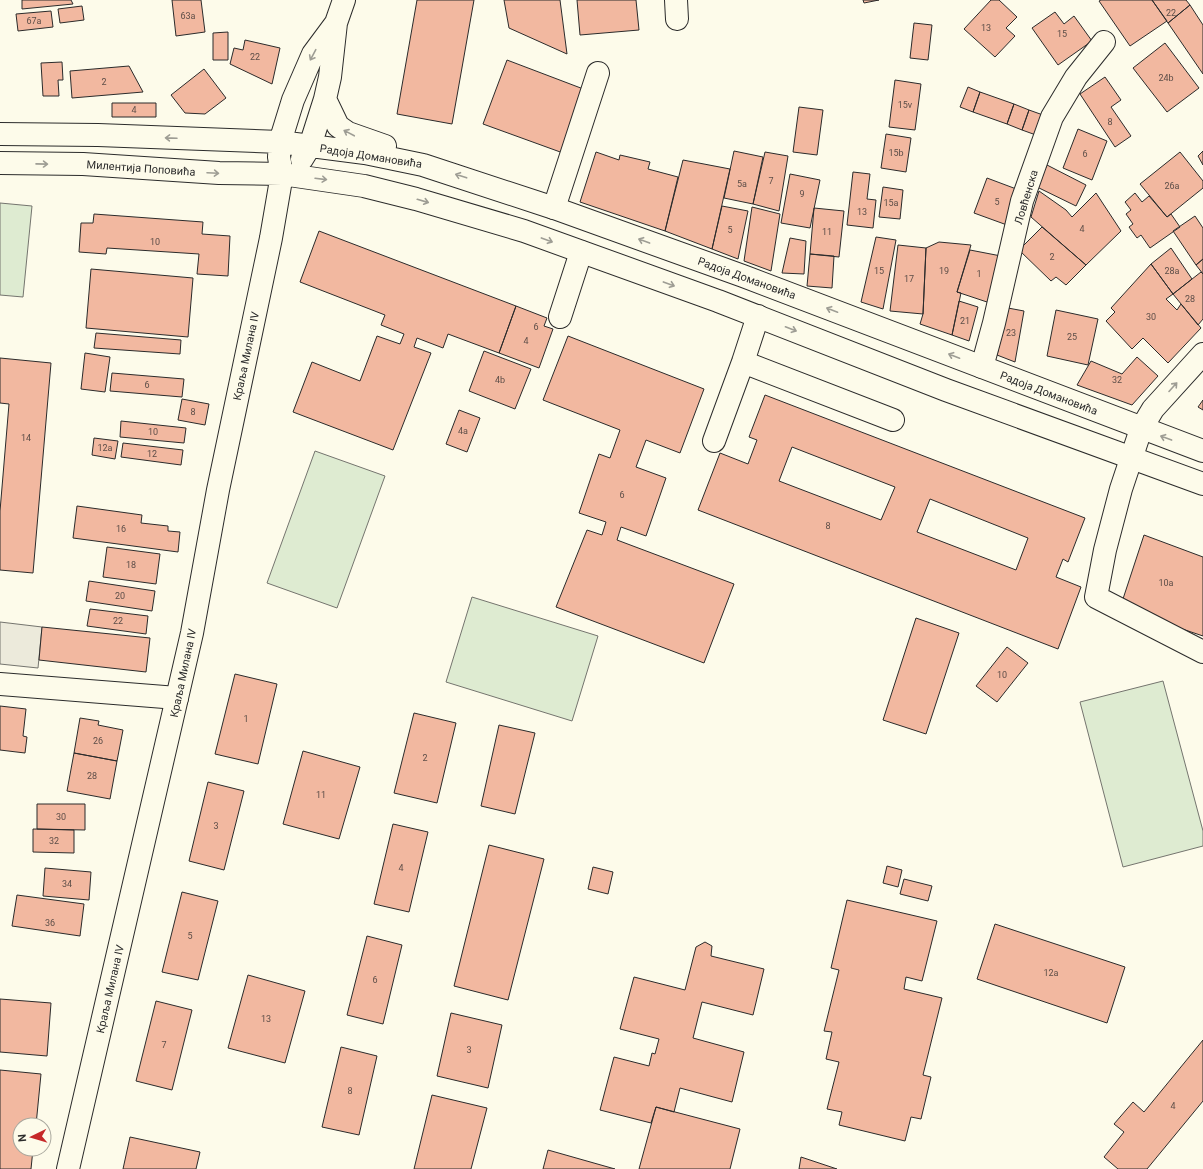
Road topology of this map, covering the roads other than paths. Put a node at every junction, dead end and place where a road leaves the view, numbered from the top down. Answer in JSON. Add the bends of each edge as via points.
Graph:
{"nodes":[{"id":1,"x":344,"y":0,"type":"edge"},
{"id":2,"x":336,"y":23,"type":"junction"},
{"id":3,"x":1104,"y":42,"type":"dead end"},
{"id":4,"x":598,"y":73,"type":"dead end"},
{"id":5,"x":325,"y":100,"type":"junction"},
{"id":6,"x":0,"y":134,"type":"edge"},
{"id":7,"x":280,"y":142,"type":"junction"},
{"id":8,"x":310,"y":146,"type":"junction"},
{"id":9,"x":0,"y":163,"type":"edge"},
{"id":10,"x":423,"y":165,"type":"junction"},
{"id":11,"x":282,"y":174,"type":"junction"},
{"id":12,"x":554,"y":208,"type":"junction"},
{"id":13,"x":581,"y":252,"type":"junction"},
{"id":14,"x":758,"y":316,"type":"junction"},
{"id":15,"x":560,"y":317,"type":"dead end"},
{"id":16,"x":1203,"y":354,"type":"edge"},
{"id":17,"x":743,"y":362,"type":"junction"},
{"id":18,"x":982,"y":367,"type":"junction"},
{"id":19,"x":893,"y":420,"type":"dead end"},
{"id":20,"x":1141,"y":429,"type":"junction"},
{"id":21,"x":714,"y":441,"type":"dead end"},
{"id":22,"x":1203,"y":452,"type":"edge"},
{"id":23,"x":1131,"y":457,"type":"junction"},
{"id":24,"x":1203,"y":484,"type":"edge"},
{"id":25,"x":1203,"y":652,"type":"edge"},
{"id":26,"x":0,"y":684,"type":"edge"},
{"id":27,"x":177,"y":698,"type":"junction"},
{"id":28,"x":68,"y":1169,"type":"edge"}],
"edges":[{"from":1,"to":2,"type":"main road"},
{"from":2,"to":5,"type":"main road"},
{"from":2,"to":7,"type":"main road","name":"Краља Милана IV","one_way":true,"via":[[313,54],[293,100]]},
{"from":3,"to":18,"type":"main road","name":"Ловћенска","via":[[1076,77],[1052,117],[1022,201]]},
{"from":4,"to":12,"type":"main road"},
{"from":5,"to":8,"type":"main road"},
{"from":10,"to":5,"type":"main road","one_way":true,"via":[[402,152],[348,133],[338,126]]},
{"from":7,"to":6,"type":"main road","one_way":true},
{"from":7,"to":8,"type":"main road","name":"Радоја Домановића"},
{"from":7,"to":11,"type":"main road","name":"Краља Милана IV"},
{"from":8,"to":10,"type":"main road","name":"Радоја Домановића","via":[[365,153]]},
{"from":8,"to":11,"type":"main road","via":[[293,168]]},
{"from":9,"to":11,"type":"main road","name":"Милентија Поповића","one_way":true,"via":[[83,164],[219,173]]},
{"from":12,"to":10,"type":"main road","name":"Радоја Домановића","one_way":true},
{"from":11,"to":13,"type":"main road","one_way":true,"via":[[364,186],[416,199],[481,217]]},
{"from":11,"to":27,"type":"main road","name":"Краља Милана IV"},
{"from":18,"to":12,"type":"main road","name":"Радоја Домановића","one_way":true,"via":[[743,276]]},
{"from":13,"to":14,"type":"main road","one_way":true},
{"from":13,"to":15,"type":"main road"},
{"from":14,"to":17,"type":"main road"},
{"from":14,"to":23,"type":"main road","one_way":true,"via":[[946,390]]},
{"from":20,"to":16,"type":"main road","one_way":true,"via":[[1153,409]]},
{"from":17,"to":19,"type":"main road"},
{"from":17,"to":21,"type":"main road"},
{"from":18,"to":20,"type":"main road","name":"Радоја Домановића"},
{"from":22,"to":20,"type":"main road","name":"Радоја Домановића","one_way":true},
{"from":20,"to":23,"type":"main road"},
{"from":23,"to":24,"type":"main road"},
{"from":23,"to":25,"type":"main road","via":[[1105,550],[1096,597]]},
{"from":26,"to":27,"type":"main road"},
{"from":27,"to":28,"type":"main road","name":"Краља Милана IV"}]}
